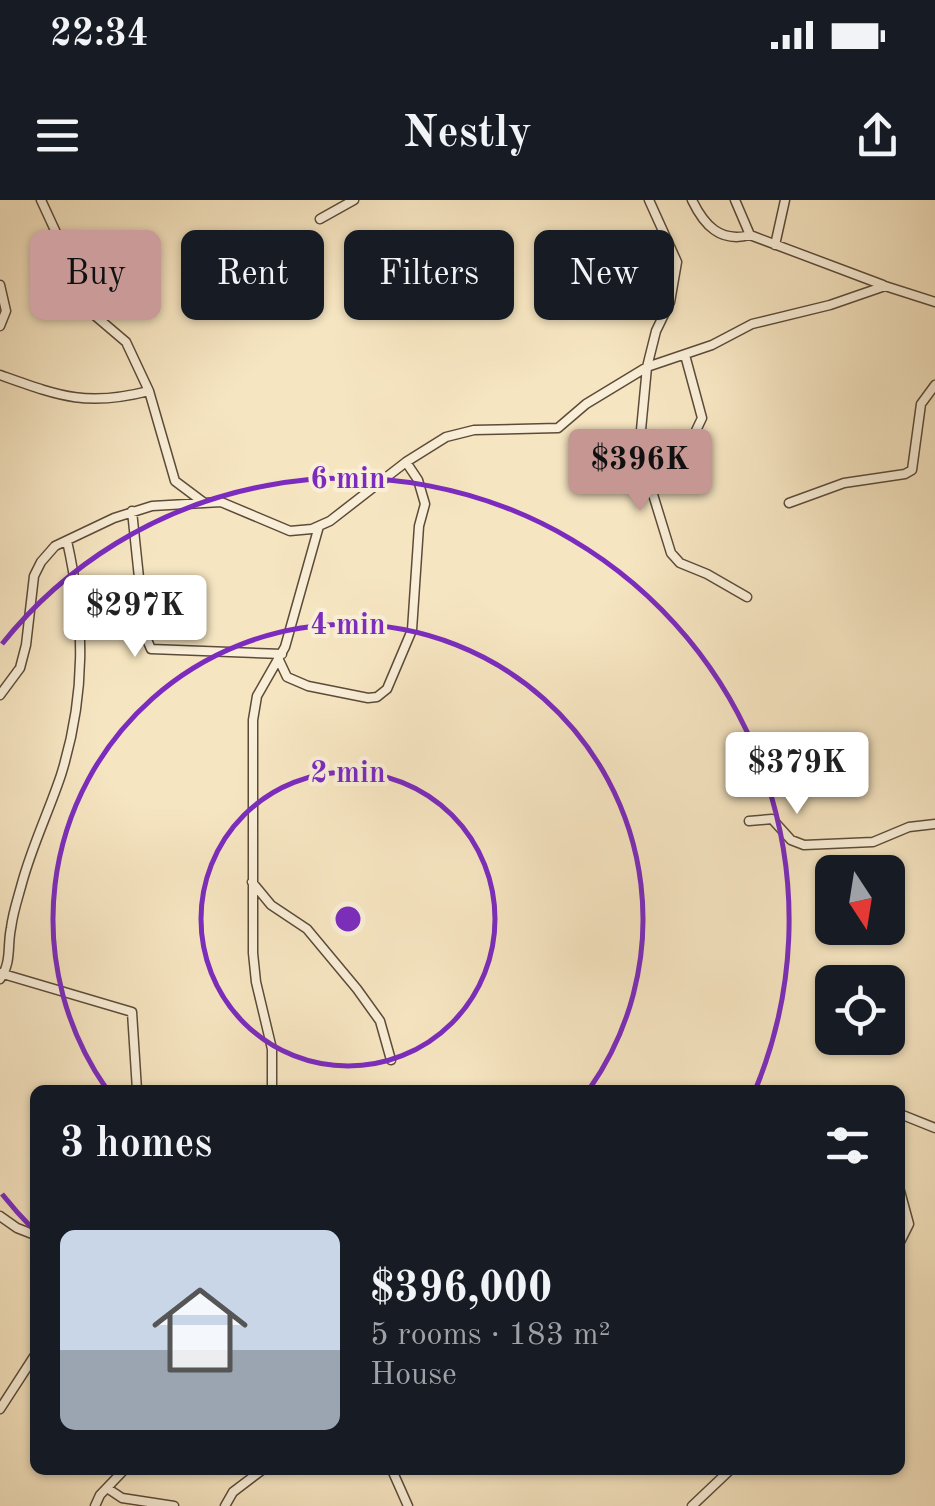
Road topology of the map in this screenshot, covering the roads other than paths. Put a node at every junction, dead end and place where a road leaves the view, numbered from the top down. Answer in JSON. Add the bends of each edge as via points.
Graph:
{"nodes":[{"id":1,"x":41,"y":200,"type":"edge"},
{"id":2,"x":354,"y":200,"type":"edge"},
{"id":3,"x":648,"y":200,"type":"edge"},
{"id":4,"x":692,"y":200,"type":"edge"},
{"id":5,"x":735,"y":200,"type":"edge"},
{"id":6,"x":786,"y":200,"type":"edge"},
{"id":7,"x":320,"y":219,"type":"dead end"},
{"id":8,"x":750,"y":235,"type":"junction"},
{"id":9,"x":775,"y":245,"type":"junction"},
{"id":10,"x":0,"y":285,"type":"edge"},
{"id":11,"x":885,"y":286,"type":"junction"},
{"id":12,"x":935,"y":302,"type":"edge"},
{"id":13,"x":0,"y":326,"type":"edge"},
{"id":14,"x":685,"y":355,"type":"junction"},
{"id":15,"x":647,"y":367,"type":"junction"},
{"id":16,"x":0,"y":376,"type":"edge"},
{"id":17,"x":935,"y":385,"type":"edge"},
{"id":18,"x":149,"y":391,"type":"junction"},
{"id":19,"x":692,"y":439,"type":"dead end"},
{"id":20,"x":406,"y":462,"type":"junction"},
{"id":21,"x":203,"y":502,"type":"junction"},
{"id":22,"x":789,"y":503,"type":"dead end"},
{"id":23,"x":132,"y":511,"type":"junction"},
{"id":24,"x":319,"y":526,"type":"junction"},
{"id":25,"x":67,"y":541,"type":"junction"},
{"id":26,"x":747,"y":597,"type":"dead end"},
{"id":27,"x":281,"y":657,"type":"junction"},
{"id":28,"x":0,"y":695,"type":"edge"},
{"id":29,"x":749,"y":822,"type":"dead end"},
{"id":30,"x":935,"y":824,"type":"edge"},
{"id":31,"x":252,"y":882,"type":"junction"},
{"id":32,"x":1,"y":975,"type":"edge"},
{"id":33,"x":390,"y":1060,"type":"dead end"},
{"id":34,"x":136,"y":1085,"type":"edge"},
{"id":35,"x":272,"y":1085,"type":"edge"},
{"id":36,"x":905,"y":1116,"type":"edge"},
{"id":37,"x":935,"y":1128,"type":"edge"},
{"id":38,"x":1,"y":1218,"type":"edge"},
{"id":39,"x":30,"y":1232,"type":"edge"},
{"id":40,"x":30,"y":1364,"type":"edge"},
{"id":41,"x":0,"y":1409,"type":"edge"},
{"id":42,"x":119,"y":1475,"type":"edge"},
{"id":43,"x":255,"y":1475,"type":"edge"},
{"id":44,"x":394,"y":1475,"type":"edge"},
{"id":45,"x":725,"y":1475,"type":"edge"},
{"id":46,"x":107,"y":1488,"type":"junction"},
{"id":47,"x":95,"y":1506,"type":"edge"},
{"id":48,"x":174,"y":1506,"type":"edge"},
{"id":49,"x":225,"y":1506,"type":"edge"},
{"id":50,"x":408,"y":1506,"type":"edge"},
{"id":51,"x":692,"y":1506,"type":"edge"}],
"edges":[{"from":1,"to":18,"type":"street","via":[[59,239],[64,285],[126,342]]},
{"from":2,"to":7,"type":"street"},
{"from":3,"to":15,"type":"street","via":[[676,255],[677,273]]},
{"from":4,"to":8,"type":"street","via":[[718,234]]},
{"from":5,"to":8,"type":"street"},
{"from":6,"to":9,"type":"street"},
{"from":8,"to":9,"type":"street"},
{"from":9,"to":11,"type":"street"},
{"from":10,"to":13,"type":"street","via":[[6,310]]},
{"from":11,"to":12,"type":"street"},
{"from":11,"to":14,"type":"street","via":[[752,324]]},
{"from":14,"to":15,"type":"street"},
{"from":14,"to":19,"type":"street","via":[[702,418]]},
{"from":15,"to":20,"type":"street","via":[[558,428],[456,434]]},
{"from":15,"to":26,"type":"street","via":[[641,446],[667,546],[680,562]]},
{"from":16,"to":18,"type":"street","via":[[75,398],[108,400]]},
{"from":17,"to":22,"type":"street","via":[[921,404],[909,472],[844,482]]},
{"from":18,"to":21,"type":"street","via":[[176,481]]},
{"from":20,"to":24,"type":"street"},
{"from":20,"to":27,"type":"street","via":[[425,504],[412,630],[386,689],[373,698],[308,686],[287,677]]},
{"from":21,"to":23,"type":"street"},
{"from":21,"to":24,"type":"street","via":[[240,508],[290,531]]},
{"from":23,"to":25,"type":"street"},
{"from":23,"to":27,"type":"street","via":[[151,650]]},
{"from":24,"to":27,"type":"street"},
{"from":25,"to":28,"type":"street","via":[[36,571],[20,668]]},
{"from":25,"to":32,"type":"street","via":[[83,638],[78,712],[24,874]]},
{"from":27,"to":31,"type":"street","via":[[257,696],[253,720]]},
{"from":29,"to":30,"type":"street","via":[[772,818],[804,845],[873,842]]},
{"from":31,"to":33,"type":"street","via":[[308,928],[357,989],[380,1020]]},
{"from":31,"to":35,"type":"street","via":[[256,982],[272,1049]]},
{"from":32,"to":34,"type":"street","via":[[132,1012]]},
{"from":36,"to":37,"type":"street"},
{"from":38,"to":39,"type":"street"},
{"from":40,"to":41,"type":"street"},
{"from":42,"to":46,"type":"street"},
{"from":43,"to":49,"type":"street"},
{"from":44,"to":50,"type":"street"},
{"from":45,"to":51,"type":"street"},
{"from":46,"to":47,"type":"street"},
{"from":46,"to":48,"type":"street","via":[[122,1498]]}]}
